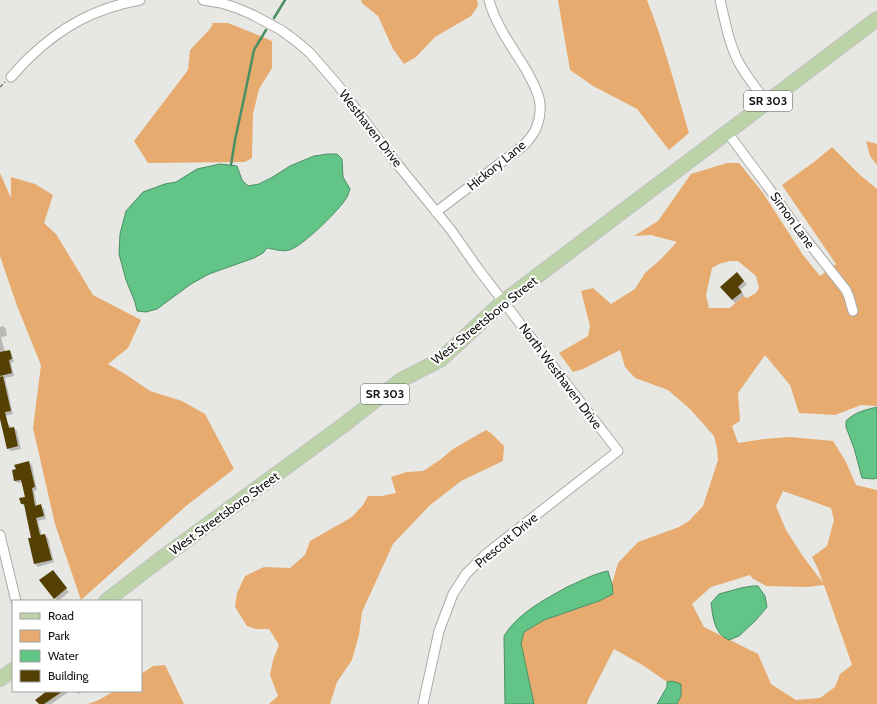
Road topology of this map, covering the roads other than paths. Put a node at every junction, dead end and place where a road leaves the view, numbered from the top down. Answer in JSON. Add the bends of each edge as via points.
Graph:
{"nodes":[{"id":1,"x":140,"y":0,"type":"edge"},
{"id":2,"x":203,"y":0,"type":"edge"},
{"id":3,"x":489,"y":0,"type":"edge"},
{"id":4,"x":720,"y":0,"type":"edge"},
{"id":5,"x":877,"y":19,"type":"edge"},
{"id":6,"x":11,"y":77,"type":"dead end"},
{"id":7,"x":766,"y":102,"type":"junction"},
{"id":8,"x":727,"y":132,"type":"junction"},
{"id":9,"x":436,"y":212,"type":"junction"},
{"id":10,"x":504,"y":301,"type":"junction"},
{"id":11,"x":853,"y":310,"type":"dead end"},
{"id":12,"x":618,"y":451,"type":"joint"},
{"id":13,"x":0,"y":535,"type":"edge"},
{"id":14,"x":16,"y":600,"type":"edge"},
{"id":15,"x":107,"y":600,"type":"edge"},
{"id":16,"x":12,"y":671,"type":"edge"},
{"id":17,"x":0,"y":679,"type":"edge"},
{"id":18,"x":423,"y":704,"type":"edge"}],
"edges":[{"from":1,"to":6,"type":"street","via":[[103,9],[74,23],[46,42]]},
{"from":2,"to":9,"type":"street","name":"Westhaven Drive","via":[[253,14],[281,30],[310,53]]},
{"from":3,"to":9,"type":"street","name":"Hickory Lane","via":[[497,22],[535,87],[540,106],[537,126],[523,146]]},
{"from":4,"to":7,"type":"street","via":[[735,54]]},
{"from":5,"to":7,"type":"main road","name":"West Streetsboro Street","number":"SR 303"},
{"from":7,"to":8,"type":"main road","name":"West Streetsboro Street","number":"SR 303"},
{"from":8,"to":10,"type":"main road","name":"West Streetsboro Street","number":"SR 303"},
{"from":8,"to":11,"type":"street","name":"Simon Lane","via":[[846,290]]},
{"from":9,"to":10,"type":"street","name":"Westhaven Drive"},
{"from":10,"to":12,"type":"street","name":"North Westhaven Drive"},
{"from":10,"to":15,"type":"main road","name":"West Streetsboro Street","number":"SR 303","via":[[440,360],[401,380]]},
{"from":12,"to":18,"type":"street","name":"Prescott Drive","via":[[486,554],[466,574],[453,594],[439,631]]},
{"from":13,"to":14,"type":"street"},
{"from":16,"to":17,"type":"main road"}]}
